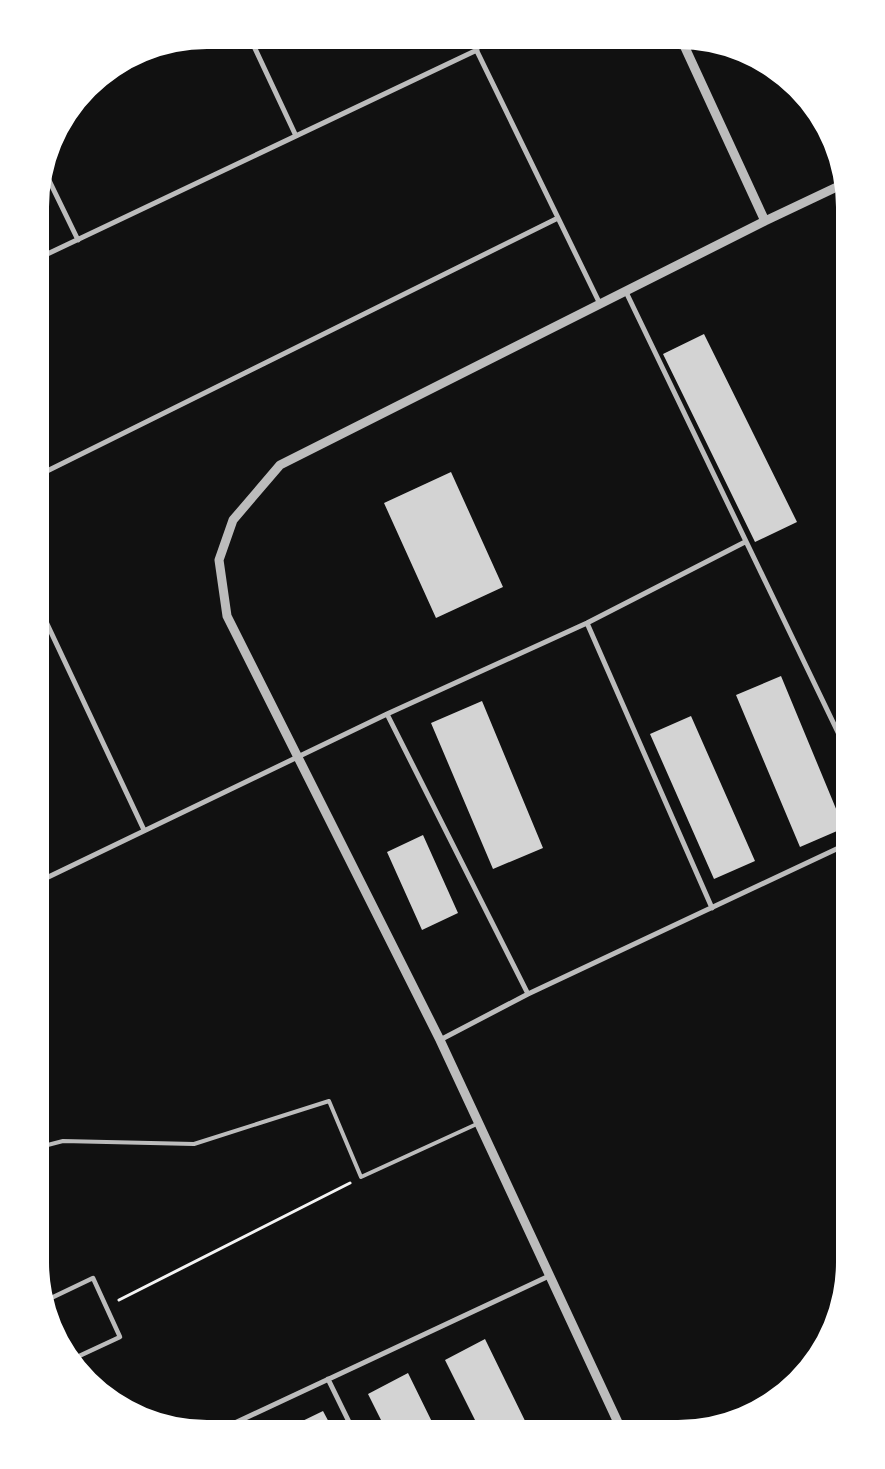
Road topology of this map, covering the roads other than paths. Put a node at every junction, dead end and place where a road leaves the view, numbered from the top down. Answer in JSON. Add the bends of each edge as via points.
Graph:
{"nodes":[{"id":1,"x":255,"y":49,"type":"edge"},
{"id":2,"x":686,"y":49,"type":"edge"},
{"id":3,"x":477,"y":50,"type":"joint"},
{"id":4,"x":296,"y":136,"type":"junction"},
{"id":5,"x":51,"y":183,"type":"edge"},
{"id":6,"x":835,"y":188,"type":"edge"},
{"id":7,"x":558,"y":218,"type":"junction"},
{"id":8,"x":765,"y":221,"type":"junction"},
{"id":9,"x":78,"y":240,"type":"junction"},
{"id":10,"x":49,"y":253,"type":"edge"},
{"id":11,"x":626,"y":292,"type":"junction"},
{"id":12,"x":600,"y":304,"type":"junction"},
{"id":13,"x":49,"y":470,"type":"edge"},
{"id":14,"x":745,"y":542,"type":"junction"},
{"id":15,"x":587,"y":623,"type":"junction"},
{"id":16,"x":49,"y":628,"type":"edge"},
{"id":17,"x":387,"y":714,"type":"junction"},
{"id":18,"x":836,"y":729,"type":"edge"},
{"id":19,"x":299,"y":757,"type":"junction"},
{"id":20,"x":144,"y":830,"type":"junction"},
{"id":21,"x":836,"y":849,"type":"edge"},
{"id":22,"x":49,"y":877,"type":"edge"},
{"id":23,"x":712,"y":908,"type":"junction"},
{"id":24,"x":528,"y":994,"type":"junction"},
{"id":25,"x":440,"y":1040,"type":"junction"},
{"id":26,"x":479,"y":1123,"type":"junction"},
{"id":27,"x":49,"y":1145,"type":"edge"},
{"id":28,"x":549,"y":1276,"type":"junction"},
{"id":29,"x":53,"y":1297,"type":"edge"},
{"id":30,"x":79,"y":1356,"type":"edge"},
{"id":31,"x":328,"y":1379,"type":"junction"},
{"id":32,"x":241,"y":1420,"type":"edge"},
{"id":33,"x":348,"y":1420,"type":"edge"},
{"id":34,"x":618,"y":1420,"type":"edge"}],
"edges":[{"from":1,"to":4,"type":"street"},
{"from":2,"to":8,"type":"street"},
{"from":3,"to":4,"type":"street"},
{"from":3,"to":7,"type":"street"},
{"from":4,"to":9,"type":"street"},
{"from":5,"to":9,"type":"street"},
{"from":6,"to":8,"type":"street"},
{"from":7,"to":12,"type":"street"},
{"from":7,"to":13,"type":"street"},
{"from":8,"to":11,"type":"street"},
{"from":9,"to":10,"type":"street"},
{"from":11,"to":12,"type":"street"},
{"from":11,"to":14,"type":"street"},
{"from":12,"to":19,"type":"street","via":[[280,465],[233,520],[219,560],[227,616]]},
{"from":14,"to":15,"type":"street"},
{"from":14,"to":18,"type":"street"},
{"from":15,"to":17,"type":"street"},
{"from":15,"to":23,"type":"street"},
{"from":16,"to":20,"type":"street"},
{"from":17,"to":19,"type":"street"},
{"from":17,"to":24,"type":"street"},
{"from":19,"to":20,"type":"street"},
{"from":19,"to":25,"type":"street"},
{"from":20,"to":22,"type":"street"},
{"from":21,"to":23,"type":"street"},
{"from":23,"to":24,"type":"street"},
{"from":24,"to":25,"type":"street"},
{"from":25,"to":26,"type":"street"},
{"from":26,"to":27,"type":"lane","via":[[361,1177],[329,1101],[194,1144],[63,1141]]},
{"from":26,"to":28,"type":"street"},
{"from":28,"to":31,"type":"street"},
{"from":28,"to":34,"type":"street"},
{"from":29,"to":30,"type":"street","via":[[93,1278],[120,1337]]},
{"from":31,"to":32,"type":"street"},
{"from":31,"to":33,"type":"street"}]}
